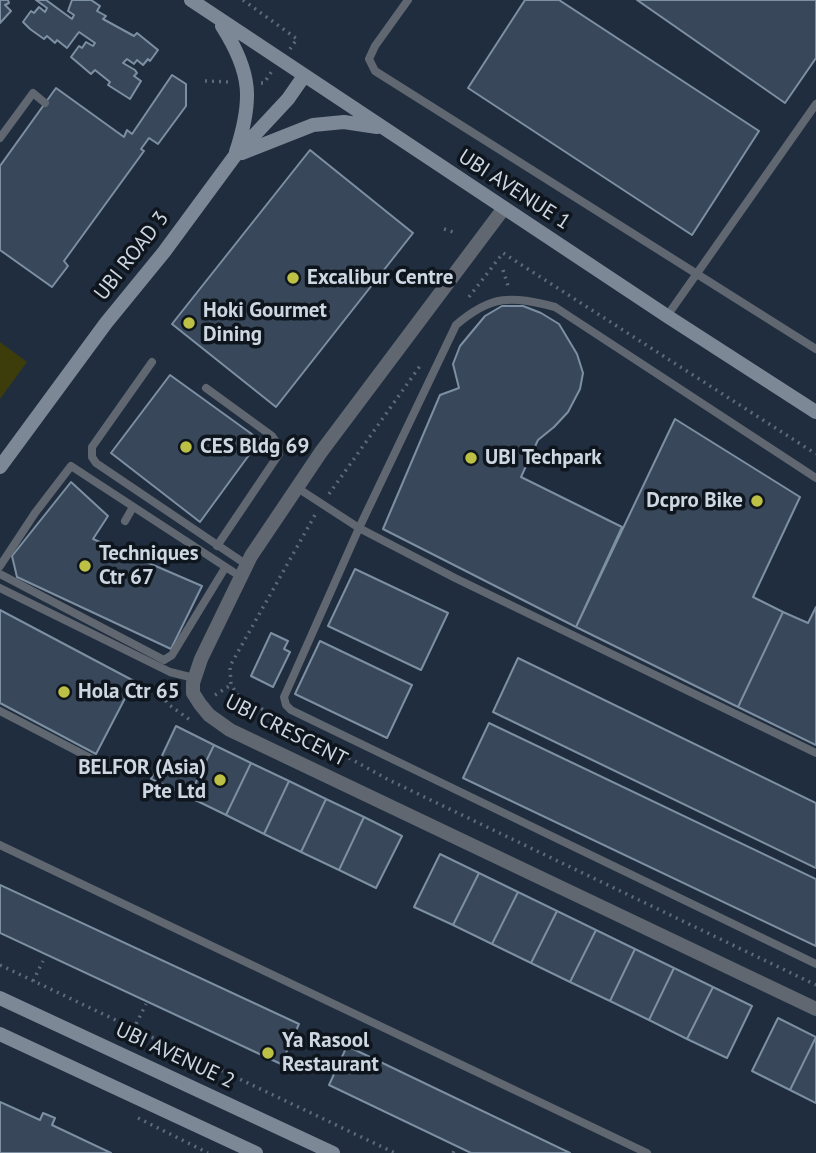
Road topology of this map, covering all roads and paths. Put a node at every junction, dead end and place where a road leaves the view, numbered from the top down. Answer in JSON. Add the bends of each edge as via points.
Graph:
{"nodes":[{"id":1,"x":191,"y":0,"type":"edge"},
{"id":2,"x":243,"y":0,"type":"edge"},
{"id":3,"x":408,"y":0,"type":"edge"},
{"id":4,"x":218,"y":19,"type":"junction"},
{"id":5,"x":297,"y":39,"type":"dead end"},
{"id":6,"x":304,"y":76,"type":"junction"},
{"id":7,"x":45,"y":103,"type":"dead end"},
{"id":8,"x":816,"y":104,"type":"edge"},
{"id":9,"x":381,"y":127,"type":"junction"},
{"id":10,"x":0,"y":138,"type":"edge"},
{"id":11,"x":234,"y":157,"type":"junction"},
{"id":12,"x":505,"y":208,"type":"junction"},
{"id":13,"x":444,"y":229,"type":"dead end"},
{"id":14,"x":456,"y":233,"type":"dead end"},
{"id":15,"x":696,"y":275,"type":"junction"},
{"id":16,"x":467,"y":300,"type":"dead end"},
{"id":17,"x":667,"y":316,"type":"junction"},
{"id":18,"x":816,"y":349,"type":"edge"},
{"id":19,"x":426,"y":357,"type":"dead end"},
{"id":20,"x":152,"y":362,"type":"dead end"},
{"id":21,"x":206,"y":388,"type":"dead end"},
{"id":22,"x":816,"y":412,"type":"edge"},
{"id":23,"x":816,"y":454,"type":"edge"},
{"id":24,"x":0,"y":467,"type":"edge"},
{"id":25,"x":816,"y":478,"type":"edge"},
{"id":26,"x":296,"y":487,"type":"junction"},
{"id":27,"x":321,"y":504,"type":"junction"},
{"id":28,"x":134,"y":507,"type":"junction"},
{"id":29,"x":125,"y":521,"type":"dead end"},
{"id":30,"x":359,"y":528,"type":"junction"},
{"id":31,"x":217,"y":546,"type":"junction"},
{"id":32,"x":0,"y":566,"type":"edge"},
{"id":33,"x":225,"y":568,"type":"junction"},
{"id":34,"x":244,"y":571,"type":"junction"},
{"id":35,"x":0,"y":574,"type":"edge"},
{"id":36,"x":0,"y":588,"type":"edge"},
{"id":37,"x":170,"y":673,"type":"junction"},
{"id":38,"x":194,"y":678,"type":"junction"},
{"id":39,"x":0,"y":710,"type":"edge"},
{"id":40,"x":281,"y":720,"type":"dead end"},
{"id":41,"x":192,"y":721,"type":"dead end"},
{"id":42,"x":304,"y":733,"type":"dead end"},
{"id":43,"x":816,"y":753,"type":"edge"},
{"id":44,"x":98,"y":762,"type":"dead end"},
{"id":45,"x":0,"y":845,"type":"edge"},
{"id":46,"x":43,"y":961,"type":"dead end"},
{"id":47,"x":816,"y":964,"type":"edge"},
{"id":48,"x":0,"y":965,"type":"edge"},
{"id":49,"x":33,"y":981,"type":"junction"},
{"id":50,"x":816,"y":985,"type":"edge"},
{"id":51,"x":0,"y":998,"type":"edge"},
{"id":52,"x":146,"y":1004,"type":"dead end"},
{"id":53,"x":816,"y":1009,"type":"edge"},
{"id":54,"x":133,"y":1030,"type":"junction"},
{"id":55,"x":0,"y":1034,"type":"edge"},
{"id":56,"x":135,"y":1117,"type":"dead end"},
{"id":57,"x":208,"y":1153,"type":"edge"},
{"id":58,"x":256,"y":1153,"type":"edge"},
{"id":59,"x":333,"y":1153,"type":"edge"},
{"id":60,"x":395,"y":1153,"type":"edge"},
{"id":61,"x":648,"y":1153,"type":"edge"}],
"edges":[{"from":1,"to":4,"type":"street","name":"UBI AVENUE 1"},
{"from":2,"to":5,"type":"path"},
{"from":3,"to":15,"type":"lane","via":[[375,46],[369,59],[375,71]]},
{"from":4,"to":6,"type":"street","name":"UBI AVENUE 1"},
{"from":4,"to":11,"type":"street","via":[[238,52],[248,83],[245,124]]},
{"from":6,"to":9,"type":"street","name":"UBI AVENUE 1"},
{"from":6,"to":11,"type":"street","name":"UBI ROAD 3"},
{"from":7,"to":10,"type":"lane","via":[[33,93]]},
{"from":8,"to":15,"type":"lane"},
{"from":9,"to":11,"type":"street","via":[[344,122],[313,125]]},
{"from":9,"to":12,"type":"street","name":"UBI AVENUE 1"},
{"from":11,"to":24,"type":"street","name":"UBI ROAD 3"},
{"from":12,"to":17,"type":"street","name":"UBI AVENUE 1"},
{"from":12,"to":26,"type":"street"},
{"from":13,"to":14,"type":"path"},
{"from":15,"to":17,"type":"lane"},
{"from":15,"to":18,"type":"lane"},
{"from":16,"to":23,"type":"path","via":[[503,253]]},
{"from":17,"to":22,"type":"street","name":"UBI AVENUE 1"},
{"from":19,"to":27,"type":"path"},
{"from":20,"to":31,"type":"lane","via":[[92,447],[92,457]]},
{"from":21,"to":31,"type":"lane","via":[[279,446],[279,454]]},
{"from":25,"to":30,"type":"lane","via":[[555,307],[520,298],[492,301],[456,324]]},
{"from":26,"to":27,"type":"lane"},
{"from":26,"to":34,"type":"street"},
{"from":27,"to":30,"type":"lane"},
{"from":27,"to":40,"type":"path","via":[[230,666],[231,685],[238,695]]},
{"from":28,"to":29,"type":"lane"},
{"from":28,"to":32,"type":"lane","via":[[71,466]]},
{"from":28,"to":33,"type":"lane"},
{"from":30,"to":43,"type":"lane"},
{"from":30,"to":47,"type":"lane","via":[[284,697],[291,710]]},
{"from":31,"to":34,"type":"lane"},
{"from":33,"to":34,"type":"lane"},
{"from":33,"to":35,"type":"lane","via":[[172,655],[164,660]]},
{"from":34,"to":38,"type":"street"},
{"from":36,"to":37,"type":"lane"},
{"from":37,"to":38,"type":"lane"},
{"from":37,"to":41,"type":"path","via":[[162,694]]},
{"from":38,"to":53,"type":"street","name":"UBI CRESCENT","via":[[193,693],[200,704],[230,730]]},
{"from":39,"to":44,"type":"lane"},
{"from":42,"to":50,"type":"path","via":[[387,779]]},
{"from":45,"to":61,"type":"lane"},
{"from":46,"to":49,"type":"path"},
{"from":48,"to":49,"type":"path"},
{"from":49,"to":54,"type":"path"},
{"from":51,"to":59,"type":"street","name":"UBI AVENUE 2"},
{"from":52,"to":54,"type":"path"},
{"from":54,"to":60,"type":"path"},
{"from":55,"to":58,"type":"street"},
{"from":56,"to":57,"type":"path"}]}
